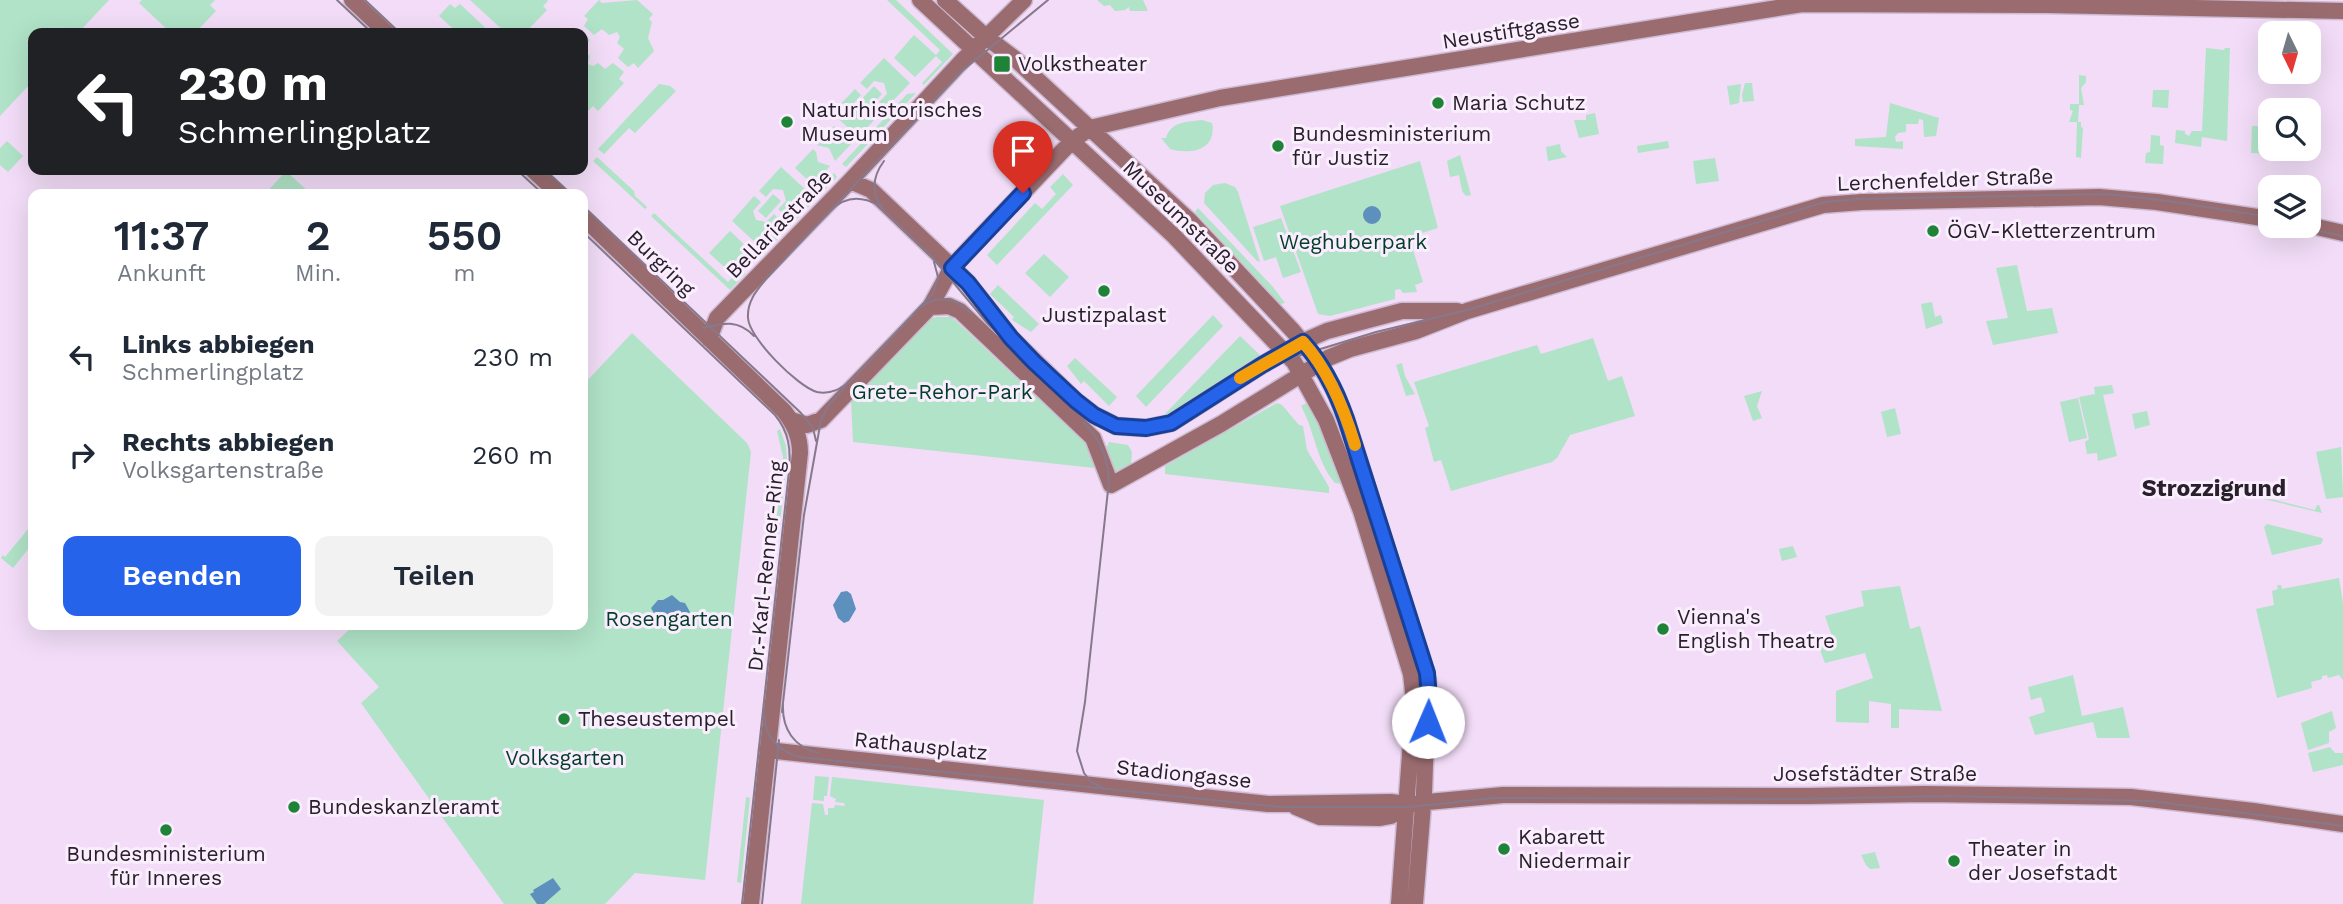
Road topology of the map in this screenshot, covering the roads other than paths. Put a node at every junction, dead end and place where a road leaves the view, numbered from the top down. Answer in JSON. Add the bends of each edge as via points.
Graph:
{"nodes":[{"id":1,"x":352,"y":0,"type":"edge"},
{"id":2,"x":919,"y":0,"type":"edge"},
{"id":3,"x":945,"y":0,"type":"edge"},
{"id":4,"x":1024,"y":0,"type":"edge"},
{"id":5,"x":2343,"y":11,"type":"edge"},
{"id":6,"x":382,"y":28,"type":"edge"},
{"id":7,"x":986,"y":37,"type":"junction"},
{"id":8,"x":972,"y":50,"type":"junction"},
{"id":9,"x":1045,"y":117,"type":"junction"},
{"id":10,"x":1090,"y":128,"type":"junction"},
{"id":11,"x":1072,"y":142,"type":"junction"},
{"id":12,"x":538,"y":175,"type":"edge"},
{"id":13,"x":850,"y":181,"type":"junction"},
{"id":14,"x":554,"y":189,"type":"edge"},
{"id":15,"x":2258,"y":217,"type":"edge"},
{"id":16,"x":588,"y":222,"type":"edge"},
{"id":17,"x":2321,"y":228,"type":"edge"},
{"id":18,"x":2343,"y":233,"type":"edge"},
{"id":19,"x":952,"y":268,"type":"junction"},
{"id":20,"x":930,"y":307,"type":"junction"},
{"id":21,"x":1467,"y":311,"type":"junction"},
{"id":22,"x":709,"y":339,"type":"junction"},
{"id":23,"x":1303,"y":342,"type":"junction"},
{"id":24,"x":1285,"y":351,"type":"junction"},
{"id":25,"x":1320,"y":363,"type":"junction"},
{"id":26,"x":1302,"y":374,"type":"junction"},
{"id":27,"x":791,"y":420,"type":"junction"},
{"id":28,"x":767,"y":750,"type":"junction"},
{"id":29,"x":1071,"y":784,"type":"joint"},
{"id":30,"x":1423,"y":803,"type":"junction"},
{"id":31,"x":1406,"y":804,"type":"junction"},
{"id":32,"x":2343,"y":824,"type":"edge"},
{"id":33,"x":751,"y":904,"type":"edge"},
{"id":34,"x":1399,"y":904,"type":"edge"},
{"id":35,"x":1415,"y":904,"type":"edge"}],
"edges":[{"from":1,"to":6,"type":"main road"},
{"from":2,"to":8,"type":"main road","name":"Museumstraße"},
{"from":3,"to":7,"type":"main road","name":"Museumstraße"},
{"from":4,"to":7,"type":"main road","name":"Bellariastraße"},
{"from":5,"to":10,"type":"main road","name":"Neustiftgasse","via":[[1802,4],[1220,98]]},
{"from":7,"to":8,"type":"main road","name":"Bellariastraße"},
{"from":7,"to":10,"type":"main road","name":"Museumstraße"},
{"from":8,"to":9,"type":"main road","name":"Museumstraße"},
{"from":8,"to":13,"type":"main road","name":"Bellariastraße"},
{"from":9,"to":10,"type":"main road","name":"Museumstraße"},
{"from":9,"to":11,"type":"main road","name":"Museumstraße"},
{"from":10,"to":11,"type":"main road","name":"Neustiftgasse"},
{"from":10,"to":23,"type":"main road","name":"Museumstraße","via":[[1189,220]]},
{"from":11,"to":19,"type":"main road","name":"Neustiftgasse"},
{"from":11,"to":24,"type":"main road","name":"Museumstraße","via":[[1174,236]]},
{"from":12,"to":14,"type":"main road"},
{"from":13,"to":19,"type":"main road","name":"Lerchenfelder Straße","via":[[871,190]]},
{"from":13,"to":22,"type":"main road","name":"Bellariastraße","via":[[716,318]]},
{"from":15,"to":21,"type":"main road","name":"Lerchenfelder Straße","via":[[2099,197],[1842,202]]},
{"from":16,"to":22,"type":"main road","name":"Burgring"},
{"from":17,"to":18,"type":"main road"},
{"from":19,"to":20,"type":"main road","name":"Neustiftgasse"},
{"from":19,"to":24,"type":"main road","name":"Lerchenfelder Straße","via":[[1034,362],[1076,401],[1116,426],[1146,428],[1171,423]]},
{"from":20,"to":26,"type":"main road","name":"Lerchenfelder Straße","via":[[949,306],[960,311],[1093,438],[1111,485]]},
{"from":20,"to":27,"type":"main road","name":"Neustiftgasse","via":[[821,420],[807,425]]},
{"from":21,"to":23,"type":"main road","name":"Lerchenfelder Straße","via":[[1402,311]]},
{"from":21,"to":25,"type":"main road","name":"Lerchenfelder Straße"},
{"from":22,"to":27,"type":"main road"},
{"from":23,"to":24,"type":"main road","name":"Lerchenfelder Straße"},
{"from":23,"to":25,"type":"main road","name":"Museumstraße"},
{"from":24,"to":26,"type":"main road","name":"Museumstraße"},
{"from":25,"to":26,"type":"main road","name":"Lerchenfelder Straße"},
{"from":25,"to":30,"type":"main road","name":"Museumstraße","via":[[1346,419],[1427,673]]},
{"from":26,"to":31,"type":"main road","name":"Museumstraße","via":[[1326,419],[1361,511],[1411,674],[1414,700]]},
{"from":27,"to":28,"type":"main road","name":"Dr.-Karl-Renner-Ring","via":[[800,453]]},
{"from":28,"to":29,"type":"main road","name":"Rathausplatz"},
{"from":28,"to":33,"type":"main road","name":"Dr.-Karl-Renner-Ring"},
{"from":29,"to":31,"type":"main road","name":"Stadiongasse","via":[[1293,805],[1320,817],[1380,818]]},
{"from":30,"to":31,"type":"main road","name":"Josefstädter Straße"},
{"from":30,"to":32,"type":"main road","name":"Josefstädter Straße","via":[[1503,795],[2131,797]]},
{"from":30,"to":35,"type":"main road","name":"Museumstraße"},
{"from":31,"to":34,"type":"main road","name":"Museumstraße"}]}
